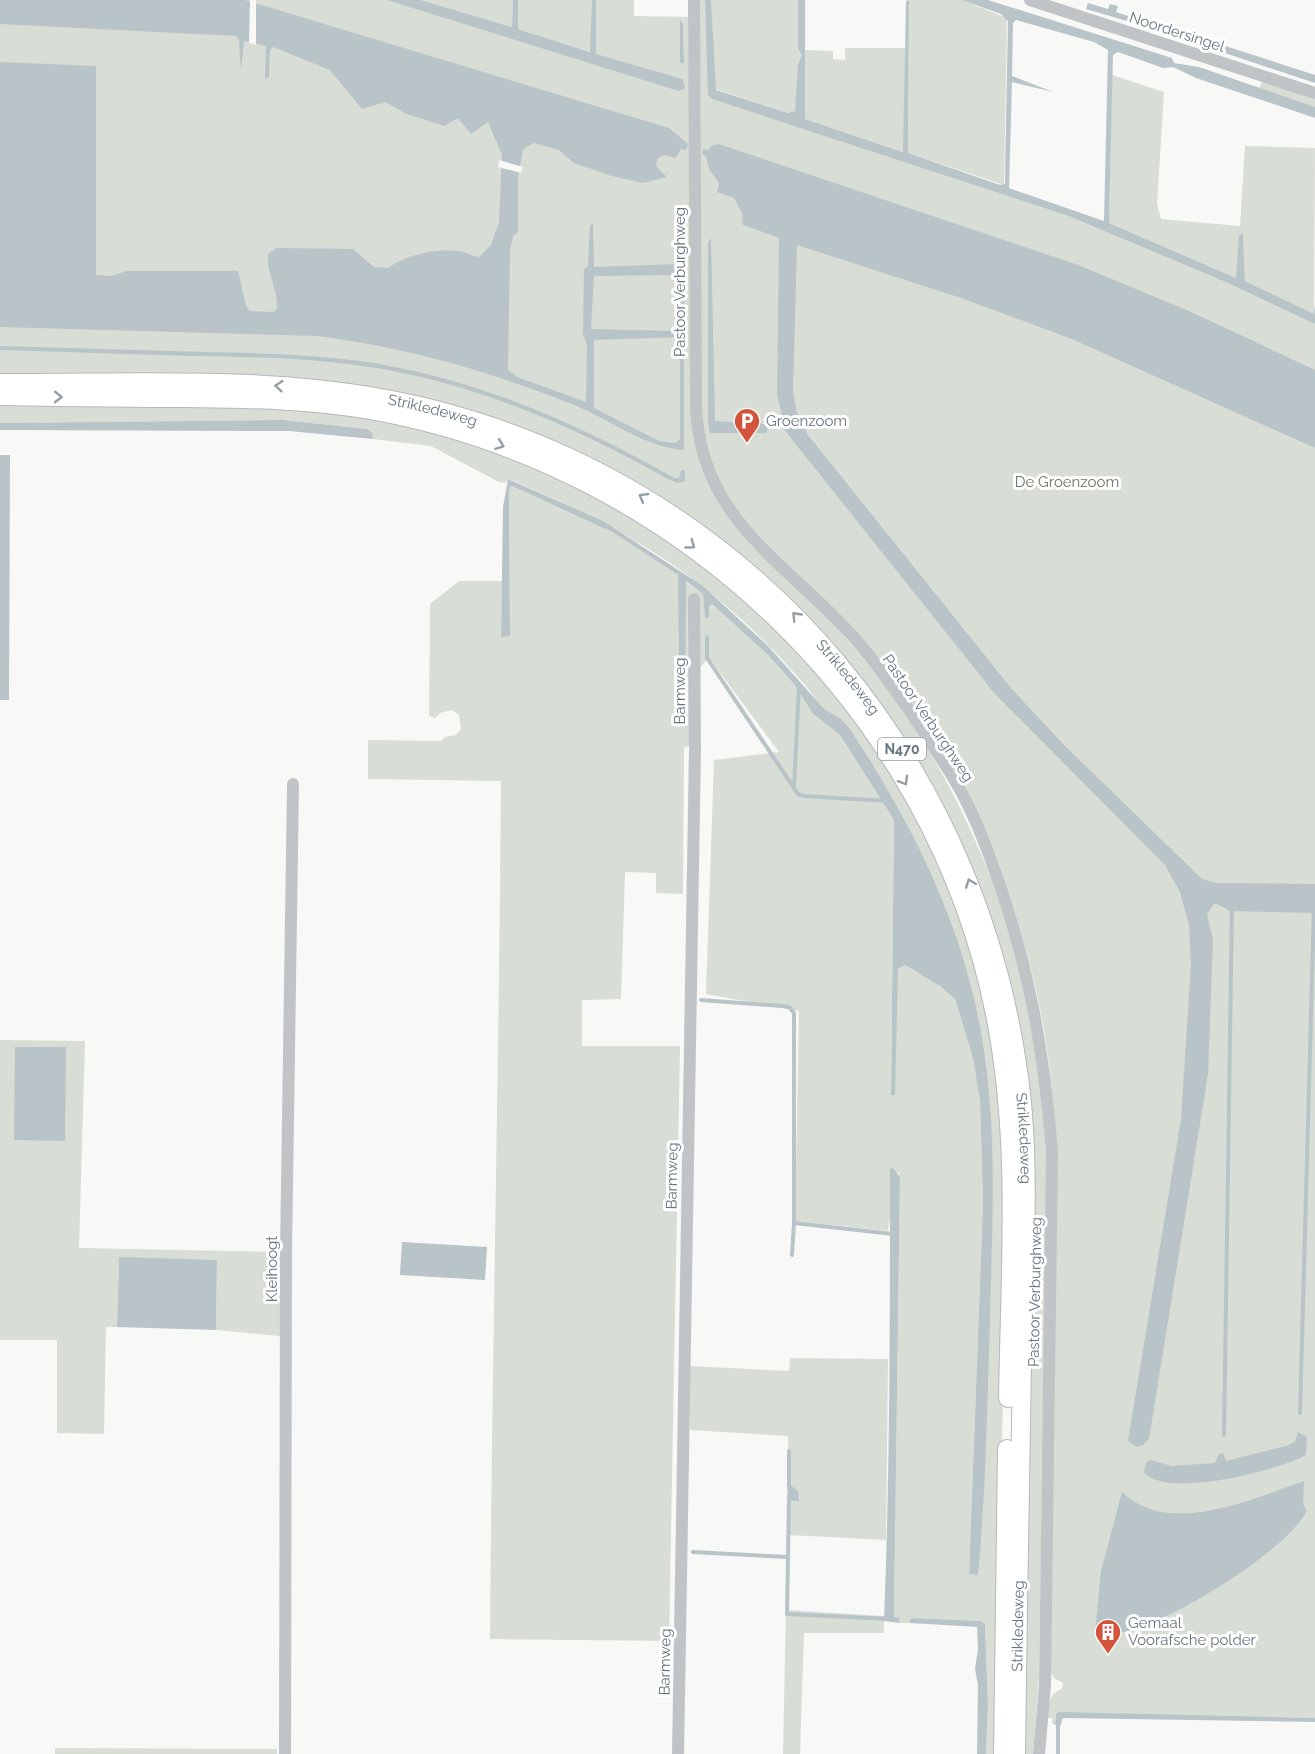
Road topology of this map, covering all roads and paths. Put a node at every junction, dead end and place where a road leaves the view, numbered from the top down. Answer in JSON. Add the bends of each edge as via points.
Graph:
{"nodes":[{"id":1,"x":694,"y":0,"type":"edge"},
{"id":2,"x":1030,"y":0,"type":"edge"},
{"id":3,"x":1315,"y":93,"type":"edge"},
{"id":4,"x":0,"y":382,"type":"edge"},
{"id":5,"x":0,"y":396,"type":"edge"},
{"id":6,"x":694,"y":599,"type":"dead end"},
{"id":7,"x":293,"y":784,"type":"dead end"},
{"id":8,"x":285,"y":1754,"type":"edge"},
{"id":9,"x":678,"y":1754,"type":"edge"},
{"id":10,"x":1003,"y":1754,"type":"edge"},
{"id":11,"x":1016,"y":1754,"type":"edge"},
{"id":12,"x":1038,"y":1754,"type":"edge"}],
"edges":[{"from":1,"to":12,"type":"street","name":"Pastoor Verburghweg","via":[[696,429],[705,464],[718,494],[741,528],[828,609],[857,642],[886,677],[953,777],[994,868],[1030,987],[1046,1073],[1052,1152],[1045,1684]]},
{"from":2,"to":3,"type":"street","name":"Noordersingel"},
{"from":11,"to":4,"type":"main road","name":"Strikledeweg","number":"N470","one_way":true,"via":[[1024,1215],[1023,1109],[1017,1064],[998,970],[958,852],[899,744],[864,693],[783,603],[676,516],[557,452],[497,429],[428,408],[323,389]]},
{"from":5,"to":10,"type":"main road","name":"Strikledeweg","number":"N470","one_way":true,"via":[[317,402],[426,422],[493,442],[552,466],[666,527],[715,562],[772,613],[852,702],[889,755],[945,858],[985,970],[1004,1067],[1011,1216]]},
{"from":6,"to":9,"type":"street","name":"Barmweg"},
{"from":7,"to":8,"type":"street","name":"Kleihoogt","via":[[286,1253]]}]}
